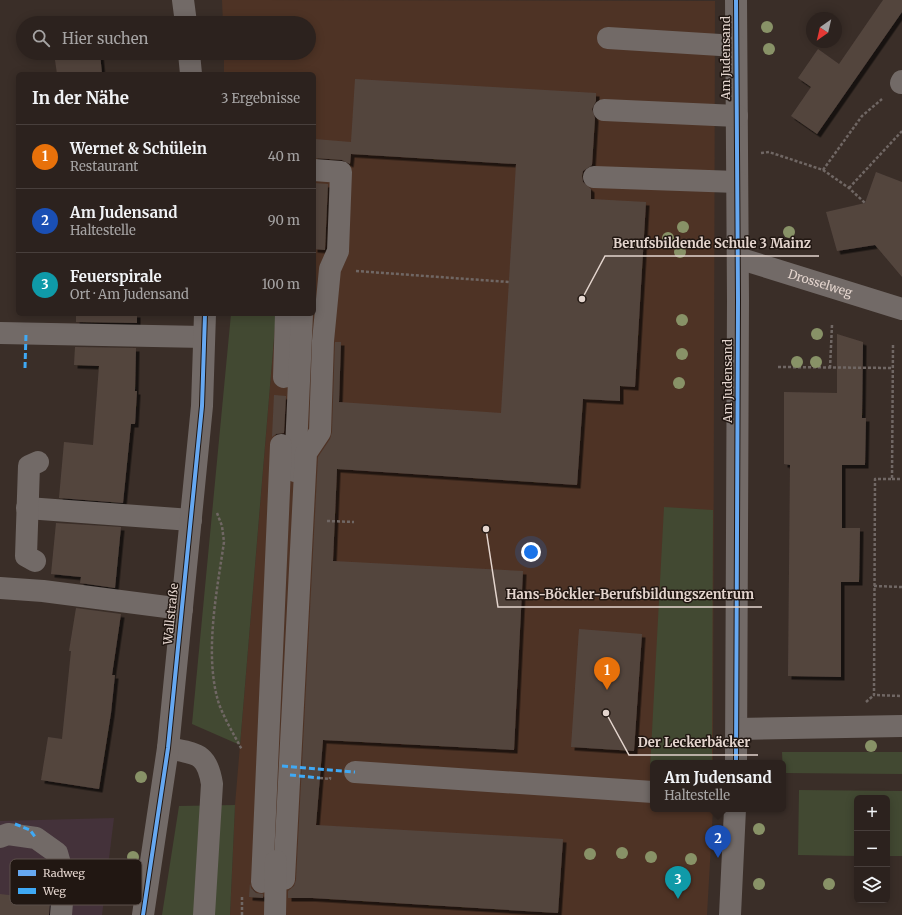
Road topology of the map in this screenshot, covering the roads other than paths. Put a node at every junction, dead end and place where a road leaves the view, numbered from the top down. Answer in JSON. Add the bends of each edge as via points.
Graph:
{"nodes":[{"id":1,"x":183,"y":0,"type":"edge"},
{"id":2,"x":736,"y":0,"type":"edge"},
{"id":3,"x":185,"y":16,"type":"edge"},
{"id":4,"x":608,"y":38,"type":"dead end"},
{"id":5,"x":736,"y":46,"type":"junction"},
{"id":6,"x":190,"y":60,"type":"edge"},
{"id":7,"x":191,"y":72,"type":"edge"},
{"id":8,"x":604,"y":110,"type":"dead end"},
{"id":9,"x":737,"y":116,"type":"junction"},
{"id":10,"x":316,"y":170,"type":"edge"},
{"id":11,"x":594,"y":177,"type":"dead end"},
{"id":12,"x":737,"y":182,"type":"junction"},
{"id":13,"x":738,"y":258,"type":"junction"},
{"id":14,"x":322,"y":269,"type":"edge"},
{"id":15,"x":902,"y":309,"type":"edge"},
{"id":16,"x":205,"y":316,"type":"edge"},
{"id":17,"x":286,"y":316,"type":"edge"},
{"id":18,"x":302,"y":316,"type":"edge"},
{"id":19,"x":0,"y":333,"type":"edge"},
{"id":20,"x":204,"y":337,"type":"junction"},
{"id":21,"x":38,"y":462,"type":"dead end"},
{"id":22,"x":27,"y":508,"type":"junction"},
{"id":23,"x":191,"y":520,"type":"junction"},
{"id":24,"x":35,"y":561,"type":"dead end"},
{"id":25,"x":0,"y":588,"type":"edge"},
{"id":26,"x":182,"y":608,"type":"junction"},
{"id":27,"x":902,"y":726,"type":"edge"},
{"id":28,"x":737,"y":729,"type":"junction"},
{"id":29,"x":168,"y":748,"type":"junction"},
{"id":30,"x":736,"y":760,"type":"edge"},
{"id":31,"x":355,"y":772,"type":"dead end"},
{"id":32,"x":650,"y":792,"type":"edge"},
{"id":33,"x":736,"y":812,"type":"edge"},
{"id":34,"x":0,"y":837,"type":"edge"},
{"id":35,"x":59,"y":859,"type":"edge"},
{"id":36,"x":284,"y":879,"type":"dead end"},
{"id":37,"x":62,"y":905,"type":"edge"},
{"id":38,"x":61,"y":915,"type":"edge"},
{"id":39,"x":144,"y":915,"type":"edge"},
{"id":40,"x":204,"y":915,"type":"edge"},
{"id":41,"x":262,"y":915,"type":"edge"},
{"id":42,"x":275,"y":915,"type":"edge"},
{"id":43,"x":730,"y":915,"type":"edge"}],
"edges":[{"from":1,"to":3,"type":"street"},
{"from":2,"to":5,"type":"street","name":"Am Judensand"},
{"from":4,"to":5,"type":"street"},
{"from":5,"to":9,"type":"street","name":"Am Judensand"},
{"from":6,"to":7,"type":"street"},
{"from":8,"to":9,"type":"street"},
{"from":9,"to":12,"type":"street","name":"Am Judensand"},
{"from":10,"to":14,"type":"street","via":[[341,172],[338,251]]},
{"from":11,"to":12,"type":"street"},
{"from":12,"to":13,"type":"street","name":"Am Judensand"},
{"from":13,"to":15,"type":"street","name":"Drosselweg"},
{"from":13,"to":28,"type":"street","name":"Am Judensand"},
{"from":14,"to":36,"type":"street","via":[[320,432],[306,453]]},
{"from":16,"to":20,"type":"street","name":"Wallstraße"},
{"from":17,"to":41,"type":"street"},
{"from":18,"to":42,"type":"street"},
{"from":19,"to":20,"type":"street"},
{"from":20,"to":23,"type":"street","name":"Wallstraße","via":[[202,406]]},
{"from":21,"to":22,"type":"street","via":[[29,466]]},
{"from":22,"to":23,"type":"street"},
{"from":22,"to":24,"type":"street","via":[[26,556]]},
{"from":23,"to":26,"type":"street","name":"Wallstraße"},
{"from":25,"to":26,"type":"street"},
{"from":26,"to":29,"type":"street","name":"Wallstraße"},
{"from":27,"to":28,"type":"street"},
{"from":28,"to":30,"type":"street","name":"Am Judensand"},
{"from":29,"to":39,"type":"street","name":"Wallstraße"},
{"from":29,"to":40,"type":"street","via":[[198,754],[209,767],[212,784]]},
{"from":31,"to":32,"type":"street"},
{"from":33,"to":43,"type":"street"},
{"from":34,"to":35,"type":"street","via":[[8,834],[36,838],[57,853]]},
{"from":37,"to":38,"type":"street"}]}
